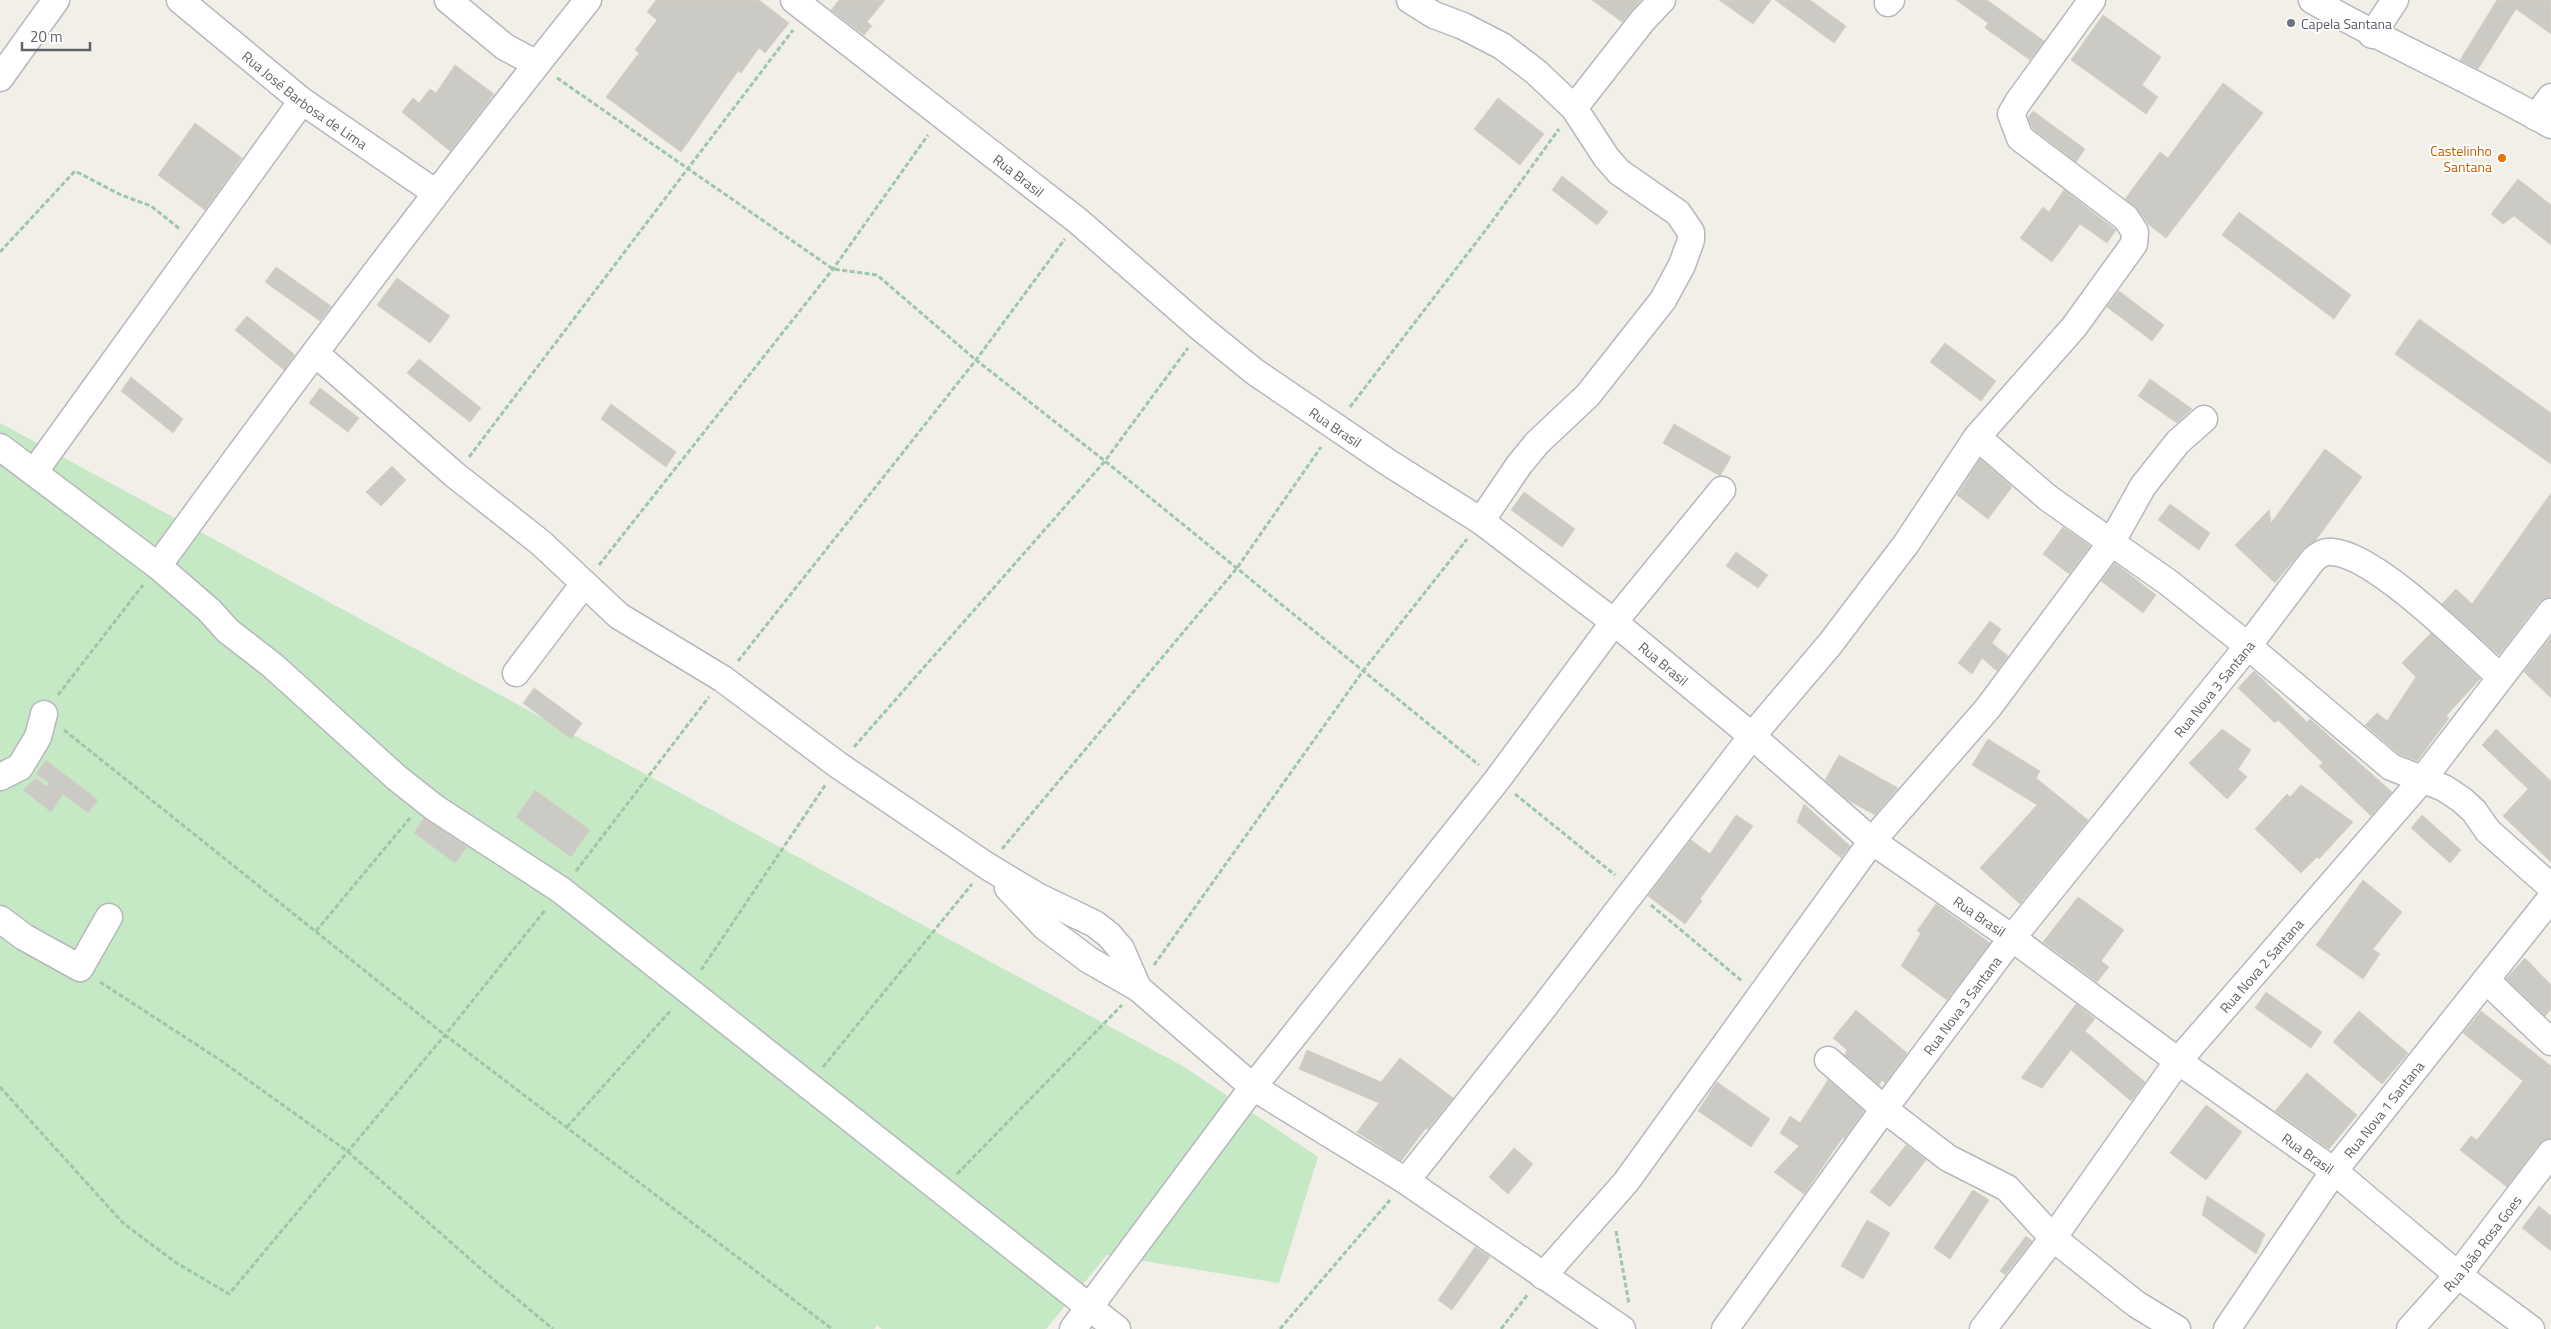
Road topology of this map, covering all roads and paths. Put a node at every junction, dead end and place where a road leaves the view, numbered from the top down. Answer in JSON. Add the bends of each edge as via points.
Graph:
{"nodes":[{"id":1,"x":56,"y":0,"type":"edge"},
{"id":2,"x":180,"y":0,"type":"edge"},
{"id":3,"x":448,"y":0,"type":"edge"},
{"id":4,"x":588,"y":0,"type":"edge"},
{"id":5,"x":1410,"y":0,"type":"edge"},
{"id":6,"x":1662,"y":0,"type":"edge"},
{"id":7,"x":2092,"y":0,"type":"edge"},
{"id":8,"x":2312,"y":0,"type":"edge"},
{"id":9,"x":2395,"y":0,"type":"edge"},
{"id":10,"x":806,"y":4,"type":"edge"},
{"id":11,"x":2372,"y":34,"type":"junction"},
{"id":12,"x":537,"y":64,"type":"junction"},
{"id":13,"x":0,"y":78,"type":"edge"},
{"id":14,"x":302,"y":101,"type":"junction"},
{"id":15,"x":1574,"y":108,"type":"junction"},
{"id":16,"x":943,"y":113,"type":"junction"},
{"id":17,"x":2546,"y":113,"type":"edge"},
{"id":18,"x":688,"y":166,"type":"junction"},
{"id":19,"x":436,"y":193,"type":"junction"},
{"id":20,"x":1078,"y":220,"type":"junction"},
{"id":21,"x":199,"y":244,"type":"junction"},
{"id":22,"x":0,"y":252,"type":"edge"},
{"id":23,"x":833,"y":269,"type":"junction"},
{"id":24,"x":1202,"y":330,"type":"junction"},
{"id":25,"x":315,"y":353,"type":"junction"},
{"id":26,"x":976,"y":360,"type":"junction"},
{"id":27,"x":2204,"y":418,"type":"dead end"},
{"id":28,"x":1336,"y":426,"type":"junction"},
{"id":29,"x":1977,"y":437,"type":"junction"},
{"id":30,"x":0,"y":447,"type":"edge"},
{"id":31,"x":1106,"y":461,"type":"junction"},
{"id":32,"x":34,"y":471,"type":"junction"},
{"id":33,"x":455,"y":475,"type":"junction"},
{"id":34,"x":1722,"y":490,"type":"dead end"},
{"id":35,"x":1481,"y":521,"type":"junction"},
{"id":36,"x":2111,"y":543,"type":"junction"},
{"id":37,"x":158,"y":566,"type":"junction"},
{"id":38,"x":1237,"y":568,"type":"junction"},
{"id":39,"x":584,"y":585,"type":"junction"},
{"id":40,"x":2551,"y":612,"type":"edge"},
{"id":41,"x":1614,"y":622,"type":"junction"},
{"id":42,"x":2248,"y":646,"type":"junction"},
{"id":43,"x":1363,"y":671,"type":"junction"},
{"id":44,"x":516,"y":673,"type":"dead end"},
{"id":45,"x":2500,"y":677,"type":"junction"},
{"id":46,"x":723,"y":680,"type":"junction"},
{"id":47,"x":44,"y":714,"type":"junction"},
{"id":48,"x":1752,"y":736,"type":"junction"},
{"id":49,"x":838,"y":765,"type":"junction"},
{"id":50,"x":0,"y":777,"type":"edge"},
{"id":51,"x":1497,"y":780,"type":"junction"},
{"id":52,"x":2422,"y":780,"type":"junction"},
{"id":53,"x":426,"y":800,"type":"junction"},
{"id":54,"x":1872,"y":841,"type":"junction"},
{"id":55,"x":987,"y":866,"type":"junction"},
{"id":56,"x":2551,"y":886,"type":"edge"},
{"id":57,"x":561,"y":890,"type":"junction"},
{"id":58,"x":1632,"y":890,"type":"junction"},
{"id":59,"x":2551,"y":898,"type":"edge"},
{"id":60,"x":109,"y":917,"type":"dead end"},
{"id":61,"x":0,"y":919,"type":"edge"},
{"id":62,"x":316,"y":931,"type":"junction"},
{"id":63,"x":2012,"y":938,"type":"junction"},
{"id":64,"x":80,"y":968,"type":"junction"},
{"id":65,"x":2486,"y":980,"type":"junction"},
{"id":66,"x":1138,"y":988,"type":"junction"},
{"id":67,"x":687,"y":990,"type":"junction"},
{"id":68,"x":1760,"y":996,"type":"junction"},
{"id":69,"x":446,"y":1035,"type":"junction"},
{"id":70,"x":2551,"y":1042,"type":"edge"},
{"id":71,"x":1828,"y":1060,"type":"dead end"},
{"id":72,"x":2178,"y":1061,"type":"junction"},
{"id":73,"x":807,"y":1086,"type":"junction"},
{"id":74,"x":0,"y":1087,"type":"edge"},
{"id":75,"x":1253,"y":1087,"type":"junction"},
{"id":76,"x":1884,"y":1109,"type":"junction"},
{"id":77,"x":567,"y":1127,"type":"junction"},
{"id":78,"x":347,"y":1151,"type":"junction"},
{"id":79,"x":2551,"y":1153,"type":"edge"},
{"id":80,"x":2334,"y":1171,"type":"junction"},
{"id":81,"x":1406,"y":1181,"type":"junction"},
{"id":82,"x":941,"y":1191,"type":"junction"},
{"id":83,"x":1610,"y":1199,"type":"junction"},
{"id":84,"x":2053,"y":1238,"type":"junction"},
{"id":85,"x":2458,"y":1275,"type":"junction"},
{"id":86,"x":1542,"y":1276,"type":"junction"},
{"id":87,"x":1091,"y":1308,"type":"junction"},
{"id":88,"x":1626,"y":1320,"type":"edge"},
{"id":89,"x":554,"y":1329,"type":"edge"},
{"id":90,"x":832,"y":1329,"type":"edge"},
{"id":91,"x":1073,"y":1329,"type":"edge"},
{"id":92,"x":1117,"y":1329,"type":"edge"},
{"id":93,"x":1280,"y":1329,"type":"edge"},
{"id":94,"x":1501,"y":1329,"type":"edge"},
{"id":95,"x":1725,"y":1329,"type":"edge"},
{"id":96,"x":1983,"y":1329,"type":"edge"},
{"id":97,"x":2177,"y":1329,"type":"edge"},
{"id":98,"x":2226,"y":1329,"type":"edge"},
{"id":99,"x":2410,"y":1329,"type":"edge"},
{"id":100,"x":2531,"y":1329,"type":"edge"}],
"edges":[{"from":1,"to":13,"type":"street"},
{"from":2,"to":14,"type":"street","name":"Rua José Barbosa de Lima"},
{"from":3,"to":12,"type":"street","via":[[505,47]]},
{"from":4,"to":12,"type":"street"},
{"from":5,"to":15,"type":"street","via":[[1434,15],[1502,46]]},
{"from":6,"to":15,"type":"street"},
{"from":7,"to":29,"type":"street","via":[[2011,114],[2020,138],[2126,218],[2135,232],[2134,244],[2074,327]]},
{"from":8,"to":11,"type":"street"},
{"from":9,"to":11,"type":"street"},
{"from":10,"to":16,"type":"street","name":"Rua Brasil"},
{"from":10,"to":18,"type":"path"},
{"from":11,"to":17,"type":"street","via":[[2462,78]]},
{"from":12,"to":18,"type":"path"},
{"from":12,"to":19,"type":"street"},
{"from":14,"to":19,"type":"street","name":"Rua José Barbosa de Lima"},
{"from":14,"to":21,"type":"street"},
{"from":15,"to":28,"type":"path"},
{"from":15,"to":35,"type":"street","via":[[1618,172],[1678,214],[1690,232],[1691,240],[1663,300],[1588,394],[1531,451]]},
{"from":16,"to":20,"type":"street","name":"Rua Brasil"},
{"from":16,"to":23,"type":"path"},
{"from":18,"to":23,"type":"path"},
{"from":18,"to":33,"type":"path"},
{"from":19,"to":25,"type":"street"},
{"from":20,"to":24,"type":"street","name":"Rua Brasil"},
{"from":20,"to":26,"type":"path"},
{"from":21,"to":22,"type":"path","via":[[151,206],[121,195],[75,171]]},
{"from":21,"to":32,"type":"street"},
{"from":23,"to":26,"type":"path","via":[[876,275]]},
{"from":23,"to":39,"type":"path"},
{"from":24,"to":28,"type":"street","name":"Rua Brasil","via":[[1255,372]]},
{"from":24,"to":31,"type":"path"},
{"from":25,"to":33,"type":"street"},
{"from":25,"to":37,"type":"street"},
{"from":26,"to":31,"type":"path"},
{"from":26,"to":46,"type":"path"},
{"from":27,"to":36,"type":"street","via":[[2178,442],[2143,486]]},
{"from":28,"to":35,"type":"street","name":"Rua Brasil"},
{"from":28,"to":38,"type":"path"},
{"from":29,"to":36,"type":"street","via":[[2048,498]]},
{"from":29,"to":48,"type":"street","via":[[1906,544],[1830,644]]},
{"from":30,"to":32,"type":"street"},
{"from":31,"to":38,"type":"path"},
{"from":31,"to":49,"type":"path"},
{"from":32,"to":37,"type":"street"},
{"from":33,"to":39,"type":"street","via":[[542,543]]},
{"from":34,"to":41,"type":"street"},
{"from":35,"to":41,"type":"street","name":"Rua Brasil"},
{"from":35,"to":43,"type":"path"},
{"from":36,"to":42,"type":"street"},
{"from":36,"to":54,"type":"street","via":[[1988,708]]},
{"from":37,"to":47,"type":"path"},
{"from":37,"to":53,"type":"street","via":[[396,778]]},
{"from":38,"to":43,"type":"path"},
{"from":38,"to":55,"type":"path"},
{"from":39,"to":44,"type":"street"},
{"from":39,"to":46,"type":"street","via":[[635,627]]},
{"from":40,"to":45,"type":"street","name":"Rua Nova 2 Santana"},
{"from":41,"to":48,"type":"street","name":"Rua Brasil"},
{"from":41,"to":51,"type":"street"},
{"from":42,"to":45,"type":"street","name":"Rua Nova 3 Santana","via":[[2302,572],[2320,554],[2331,551],[2357,561],[2407,593]]},
{"from":42,"to":52,"type":"street","via":[[2391,767]]},
{"from":42,"to":63,"type":"street","name":"Rua Nova 3 Santana"},
{"from":43,"to":51,"type":"path"},
{"from":43,"to":66,"type":"path"},
{"from":45,"to":52,"type":"street","name":"Rua Nova 2 Santana"},
{"from":46,"to":49,"type":"street"},
{"from":46,"to":57,"type":"path"},
{"from":47,"to":50,"type":"street","via":[[38,737],[20,767]]},
{"from":47,"to":62,"type":"path"},
{"from":48,"to":54,"type":"street","name":"Rua Brasil"},
{"from":48,"to":58,"type":"street"},
{"from":49,"to":55,"type":"street"},
{"from":49,"to":67,"type":"path"},
{"from":51,"to":58,"type":"path"},
{"from":51,"to":75,"type":"street"},
{"from":52,"to":56,"type":"street","via":[[2444,788],[2462,800],[2488,831]]},
{"from":52,"to":72,"type":"street","name":"Rua Nova 2 Santana"},
{"from":53,"to":57,"type":"street"},
{"from":53,"to":62,"type":"path"},
{"from":54,"to":63,"type":"street","name":"Rua Brasil"},
{"from":54,"to":68,"type":"street"},
{"from":55,"to":66,"type":"street","via":[[1037,896],[1095,924],[1109,935],[1121,949]]},
{"from":55,"to":73,"type":"path"},
{"from":57,"to":67,"type":"street"},
{"from":57,"to":69,"type":"path"},
{"from":58,"to":68,"type":"path"},
{"from":58,"to":81,"type":"street","via":[[1527,1030]]},
{"from":59,"to":65,"type":"street","name":"Rua Nova 1 Santana"},
{"from":60,"to":64,"type":"street"},
{"from":61,"to":64,"type":"street","via":[[24,937]]},
{"from":62,"to":69,"type":"path"},
{"from":63,"to":72,"type":"street","name":"Rua Brasil"},
{"from":63,"to":76,"type":"street","name":"Rua Nova 3 Santana"},
{"from":64,"to":78,"type":"path","via":[[220,1060]]},
{"from":65,"to":70,"type":"street"},
{"from":65,"to":80,"type":"street","name":"Rua Nova 1 Santana"},
{"from":66,"to":75,"type":"street"},
{"from":66,"to":82,"type":"path"},
{"from":67,"to":73,"type":"street"},
{"from":67,"to":77,"type":"path"},
{"from":68,"to":83,"type":"street","via":[[1682,1106]]},
{"from":69,"to":77,"type":"path"},
{"from":69,"to":78,"type":"path"},
{"from":71,"to":76,"type":"street"},
{"from":72,"to":80,"type":"street","name":"Rua Brasil"},
{"from":72,"to":84,"type":"street","name":"Rua Nova 2 Santana"},
{"from":73,"to":82,"type":"street"},
{"from":74,"to":78,"type":"path","via":[[124,1223],[175,1262],[229,1294]]},
{"from":75,"to":81,"type":"street"},
{"from":75,"to":87,"type":"street"},
{"from":76,"to":84,"type":"street","via":[[1948,1158],[2007,1188]]},
{"from":76,"to":95,"type":"street","name":"Rua Nova 3 Santana"},
{"from":77,"to":90,"type":"path"},
{"from":78,"to":89,"type":"path"},
{"from":79,"to":85,"type":"street","name":"Rua João Rosa Goes"},
{"from":80,"to":85,"type":"street","name":"Rua Brasil"},
{"from":80,"to":98,"type":"street","name":"Rua Nova 1 Santana"},
{"from":81,"to":86,"type":"street"},
{"from":81,"to":93,"type":"path"},
{"from":82,"to":87,"type":"street"},
{"from":83,"to":86,"type":"street"},
{"from":83,"to":88,"type":"path"},
{"from":84,"to":96,"type":"street","name":"Rua Nova 2 Santana"},
{"from":84,"to":97,"type":"street","via":[[2136,1304]]},
{"from":85,"to":99,"type":"street","name":"Rua João Rosa Goes"},
{"from":85,"to":100,"type":"street","name":"Rua Brasil"},
{"from":86,"to":88,"type":"street"},
{"from":86,"to":94,"type":"path"},
{"from":87,"to":91,"type":"street"},
{"from":87,"to":92,"type":"street"}]}
